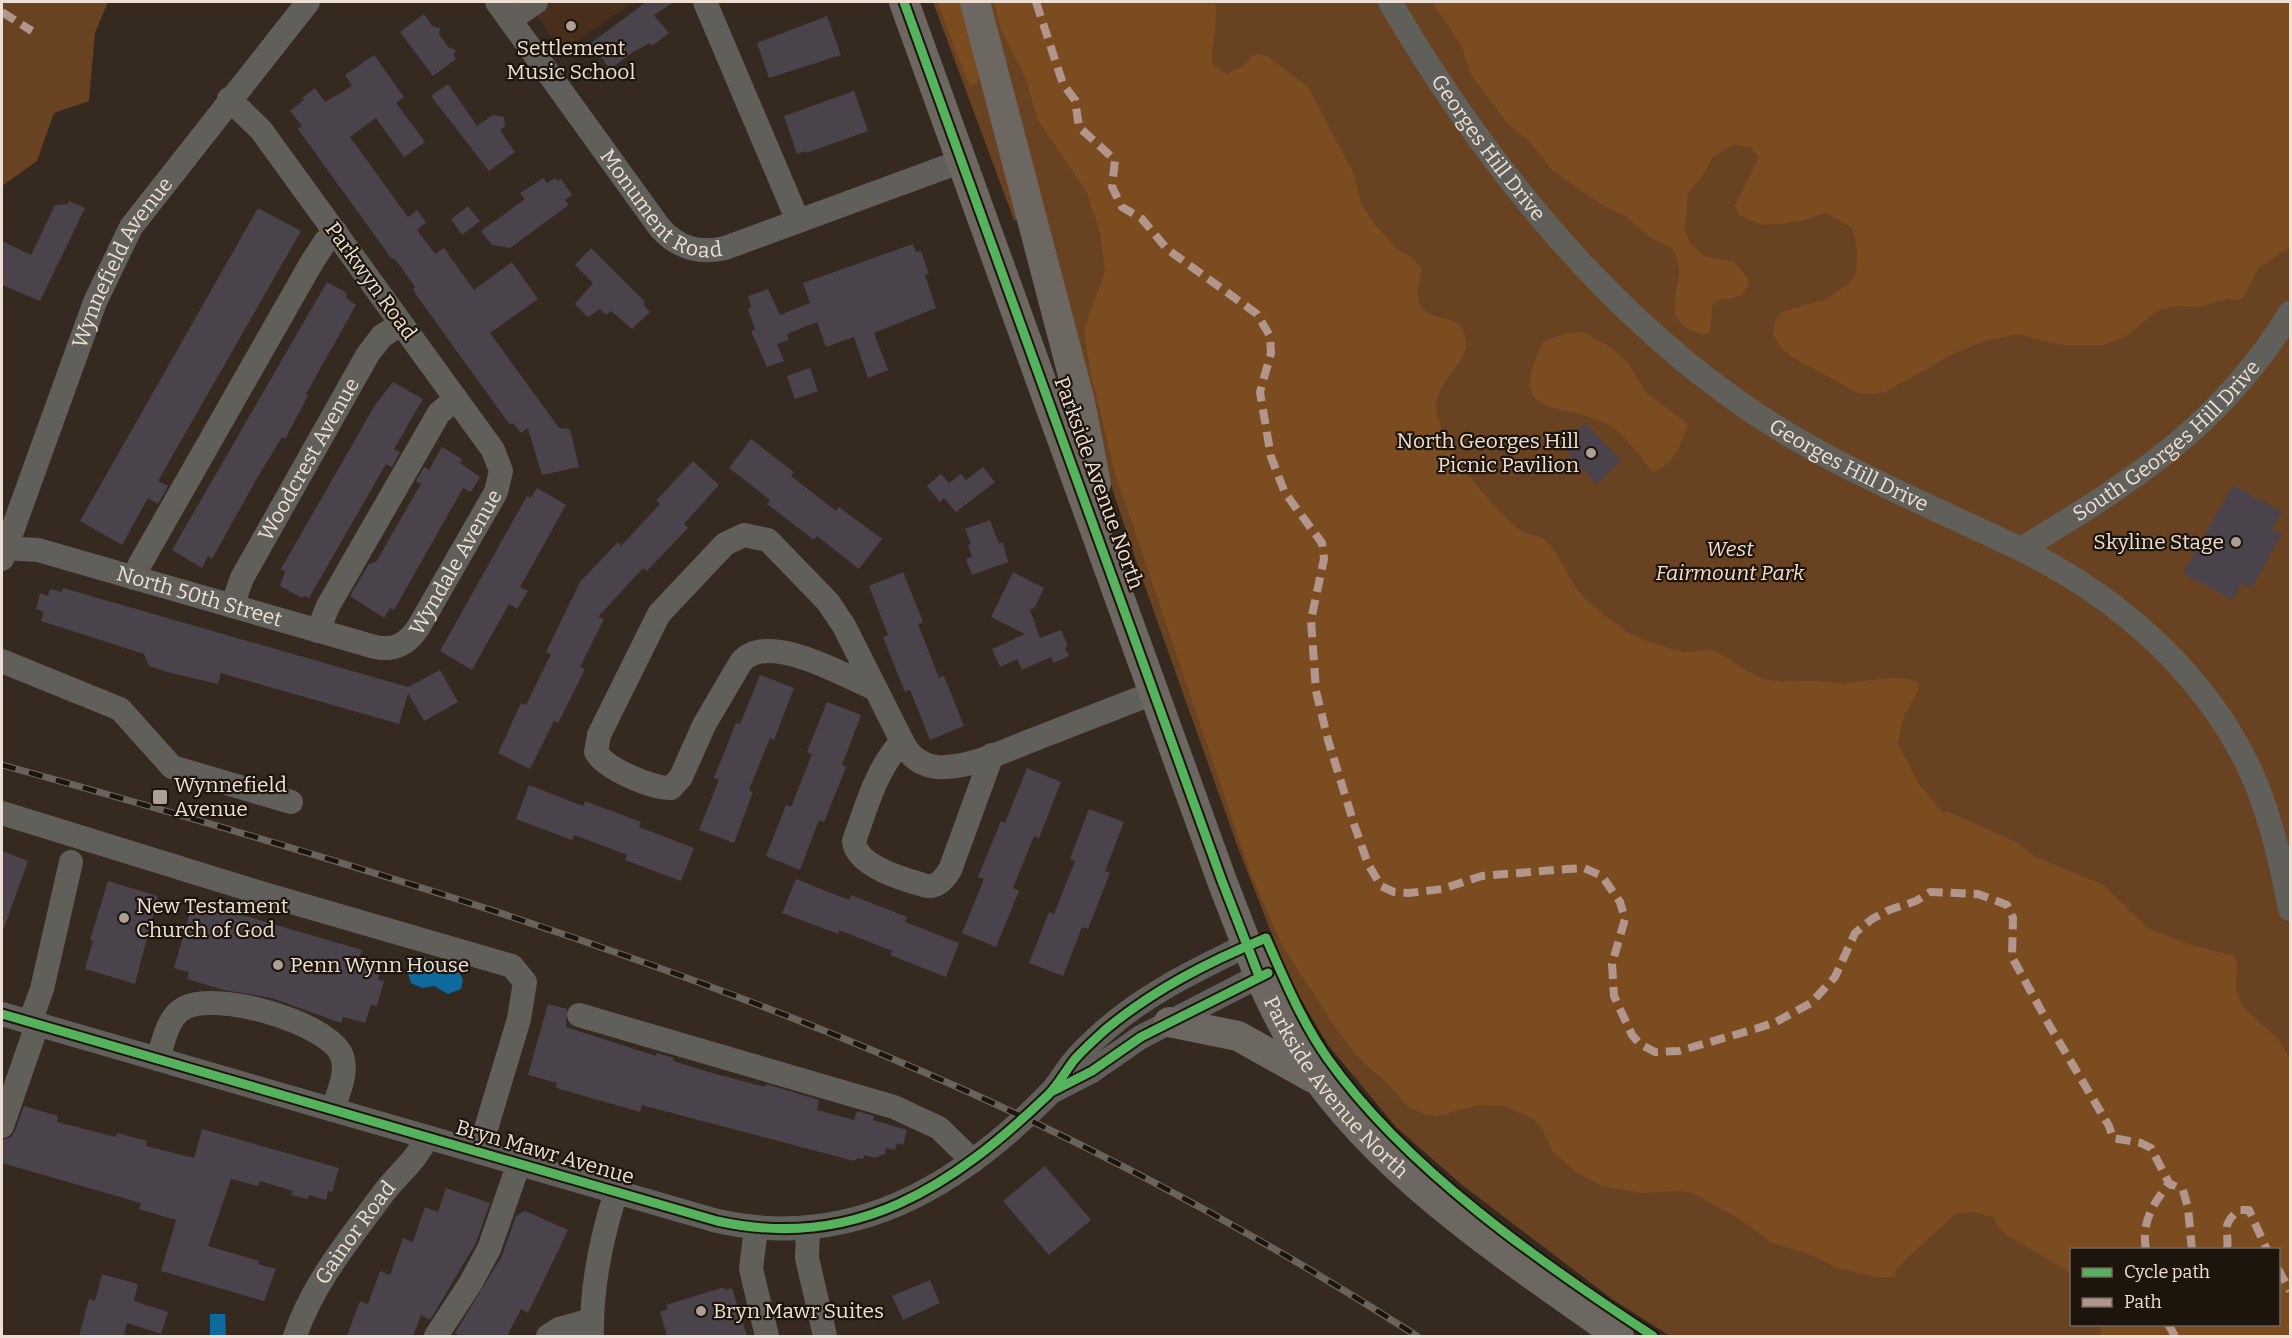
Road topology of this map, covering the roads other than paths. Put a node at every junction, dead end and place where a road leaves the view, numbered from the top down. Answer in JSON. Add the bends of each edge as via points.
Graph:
{"nodes":[{"id":1,"x":308,"y":2,"type":"edge"},
{"id":2,"x":536,"y":2,"type":"edge"},
{"id":3,"x":705,"y":2,"type":"edge"},
{"id":4,"x":904,"y":2,"type":"edge"},
{"id":5,"x":975,"y":2,"type":"edge"},
{"id":6,"x":1390,"y":2,"type":"edge"},
{"id":7,"x":503,"y":10,"type":"edge"},
{"id":8,"x":229,"y":99,"type":"junction"},
{"id":9,"x":962,"y":161,"type":"junction"},
{"id":10,"x":798,"y":221,"type":"junction"},
{"id":11,"x":336,"y":232,"type":"junction"},
{"id":12,"x":2290,"y":313,"type":"edge"},
{"id":13,"x":401,"y":324,"type":"junction"},
{"id":14,"x":456,"y":399,"type":"junction"},
{"id":15,"x":501,"y":471,"type":"joint"},
{"id":16,"x":2021,"y":549,"type":"junction"},
{"id":17,"x":3,"y":552,"type":"edge"},
{"id":18,"x":134,"y":578,"type":"junction"},
{"id":19,"x":1115,"y":582,"type":"junction"},
{"id":20,"x":232,"y":606,"type":"junction"},
{"id":21,"x":318,"y":631,"type":"junction"},
{"id":22,"x":398,"y":647,"type":"joint"},
{"id":23,"x":2,"y":661,"type":"edge"},
{"id":24,"x":876,"y":689,"type":"junction"},
{"id":25,"x":1154,"y":693,"type":"junction"},
{"id":26,"x":902,"y":741,"type":"junction"},
{"id":27,"x":992,"y":755,"type":"junction"},
{"id":28,"x":291,"y":802,"type":"dead end"},
{"id":29,"x":2,"y":813,"type":"edge"},
{"id":30,"x":2282,"y":836,"type":"edge"},
{"id":31,"x":71,"y":861,"type":"dead end"},
{"id":32,"x":2290,"y":909,"type":"edge"},
{"id":33,"x":1247,"y":945,"type":"junction"},
{"id":34,"x":1260,"y":976,"type":"junction"},
{"id":35,"x":2,"y":1014,"type":"edge"},
{"id":36,"x":579,"y":1015,"type":"dead end"},
{"id":37,"x":1169,"y":1022,"type":"junction"},
{"id":38,"x":34,"y":1023,"type":"junction"},
{"id":39,"x":158,"y":1059,"type":"junction"},
{"id":40,"x":1321,"y":1083,"type":"junction"},
{"id":41,"x":1051,"y":1092,"type":"junction"},
{"id":42,"x":333,"y":1110,"type":"junction"},
{"id":43,"x":2,"y":1126,"type":"edge"},
{"id":44,"x":427,"y":1137,"type":"junction"},
{"id":45,"x":479,"y":1152,"type":"junction"},
{"id":46,"x":974,"y":1161,"type":"junction"},
{"id":47,"x":519,"y":1164,"type":"junction"},
{"id":48,"x":616,"y":1192,"type":"junction"},
{"id":49,"x":756,"y":1228,"type":"junction"},
{"id":50,"x":808,"y":1228,"type":"junction"},
{"id":51,"x":592,"y":1328,"type":"edge"},
{"id":52,"x":295,"y":1336,"type":"edge"},
{"id":53,"x":436,"y":1336,"type":"edge"},
{"id":54,"x":548,"y":1336,"type":"edge"},
{"id":55,"x":767,"y":1336,"type":"edge"},
{"id":56,"x":825,"y":1336,"type":"edge"},
{"id":57,"x":1619,"y":1336,"type":"edge"}],
"edges":[{"from":1,"to":8,"type":"street","name":"Wynnefield Avenue"},
{"from":2,"to":7,"type":"street"},
{"from":3,"to":10,"type":"street"},
{"from":4,"to":9,"type":"main road","name":"Parkside Avenue North"},
{"from":5,"to":19,"type":"main road","via":[[1080,402]]},
{"from":6,"to":16,"type":"street","name":"Georges Hill Drive","via":[[1457,108],[1520,191],[1598,279],[1667,345],[1744,406],[1832,461]]},
{"from":7,"to":10,"type":"street","name":"Monument Road","via":[[668,237],[689,248],[712,251]]},
{"from":8,"to":11,"type":"street","name":"Parkwyn Road","via":[[261,130]]},
{"from":8,"to":17,"type":"street","name":"Wynnefield Avenue","via":[[142,211],[119,250],[95,302]]},
{"from":9,"to":10,"type":"street","name":"Monument Road"},
{"from":9,"to":19,"type":"main road","name":"Parkside Avenue North"},
{"from":11,"to":13,"type":"street","name":"Parkwyn Road"},
{"from":11,"to":18,"type":"street","via":[[312,262]]},
{"from":12,"to":16,"type":"street","name":"South Georges Hill Drive","via":[[2246,377],[2164,456]]},
{"from":13,"to":14,"type":"street","name":"Parkwyn Road"},
{"from":13,"to":20,"type":"street","name":"Woodcrest Avenue","via":[[382,336],[368,354],[242,578]]},
{"from":14,"to":15,"type":"street","name":"Parkwyn Road","via":[[494,450]]},
{"from":14,"to":21,"type":"street","via":[[439,413],[328,606]]},
{"from":15,"to":22,"type":"street","name":"Wyndale Avenue","via":[[496,492],[418,628]]},
{"from":16,"to":30,"type":"street","name":"Georges Hill Drive","via":[[2111,604],[2170,656],[2205,697],[2235,743]]},
{"from":17,"to":18,"type":"street","name":"North 50th Street","via":[[38,550]]},
{"from":18,"to":20,"type":"street","name":"North 50th Street"},
{"from":19,"to":25,"type":"main road","name":"Parkside Avenue North"},
{"from":20,"to":21,"type":"street","name":"North 50th Street"},
{"from":21,"to":22,"type":"street","name":"North 50th Street","via":[[382,649]]},
{"from":23,"to":28,"type":"street","via":[[120,709],[172,767]]},
{"from":24,"to":24,"type":"street","via":[[788,653],[762,649],[741,662],[704,725],[681,777],[671,788],[656,786],[609,766],[596,752],[599,735],[659,614],[725,544],[744,536],[768,540],[819,591],[837,614]]},
{"from":24,"to":26,"type":"street"},
{"from":25,"to":27,"type":"street"},
{"from":25,"to":33,"type":"main road","name":"Parkside Avenue North"},
{"from":26,"to":27,"type":"street","via":[[916,759],[936,767]]},
{"from":26,"to":27,"type":"street","via":[[887,758],[876,780],[854,841],[855,848],[868,862],[933,887],[950,870]]},
{"from":29,"to":45,"type":"street","via":[[512,966],[525,982],[519,1019]]},
{"from":30,"to":32,"type":"street","name":"Georges Hill Drive"},
{"from":31,"to":38,"type":"street"},
{"from":33,"to":34,"type":"main road","name":"Parkside Avenue North"},
{"from":33,"to":41,"type":"street","name":"Bryn Mawr Avenue","via":[[1182,977],[1130,1010],[1075,1059]]},
{"from":34,"to":37,"type":"street","name":"Bryn Mawr Avenue"},
{"from":34,"to":40,"type":"main road","name":"Parkside Avenue North","via":[[1292,1039]]},
{"from":35,"to":38,"type":"street","name":"Bryn Mawr Avenue"},
{"from":36,"to":46,"type":"street","via":[[894,1107],[939,1128]]},
{"from":37,"to":40,"type":"main road","via":[[1238,1036]]},
{"from":37,"to":41,"type":"street","name":"Bryn Mawr Avenue"},
{"from":38,"to":39,"type":"street","name":"Bryn Mawr Avenue"},
{"from":38,"to":43,"type":"street"},
{"from":39,"to":42,"type":"street","name":"Bryn Mawr Avenue"},
{"from":39,"to":42,"type":"street","via":[[174,1016],[190,1004],[219,1002],[287,1019],[338,1048],[344,1066]]},
{"from":40,"to":57,"type":"main road","name":"Parkside Avenue North","via":[[1383,1152],[1449,1211]]},
{"from":41,"to":46,"type":"street","name":"Bryn Mawr Avenue"},
{"from":42,"to":44,"type":"street","name":"Bryn Mawr Avenue"},
{"from":44,"to":45,"type":"street","name":"Bryn Mawr Avenue"},
{"from":44,"to":52,"type":"street","name":"Gainor Road","via":[[416,1158],[382,1196],[320,1281]]},
{"from":45,"to":47,"type":"street","name":"Bryn Mawr Avenue"},
{"from":46,"to":50,"type":"street","name":"Bryn Mawr Avenue","via":[[896,1207],[857,1221]]},
{"from":47,"to":48,"type":"street","name":"Bryn Mawr Avenue"},
{"from":47,"to":53,"type":"street","via":[[489,1249]]},
{"from":48,"to":49,"type":"street","name":"Bryn Mawr Avenue"},
{"from":48,"to":51,"type":"street","via":[[598,1259]]},
{"from":49,"to":50,"type":"street","name":"Bryn Mawr Avenue"},
{"from":49,"to":55,"type":"street","via":[[751,1269]]},
{"from":50,"to":56,"type":"street","via":[[807,1258]]},
{"from":51,"to":54,"type":"street","via":[[559,1329]]}]}
